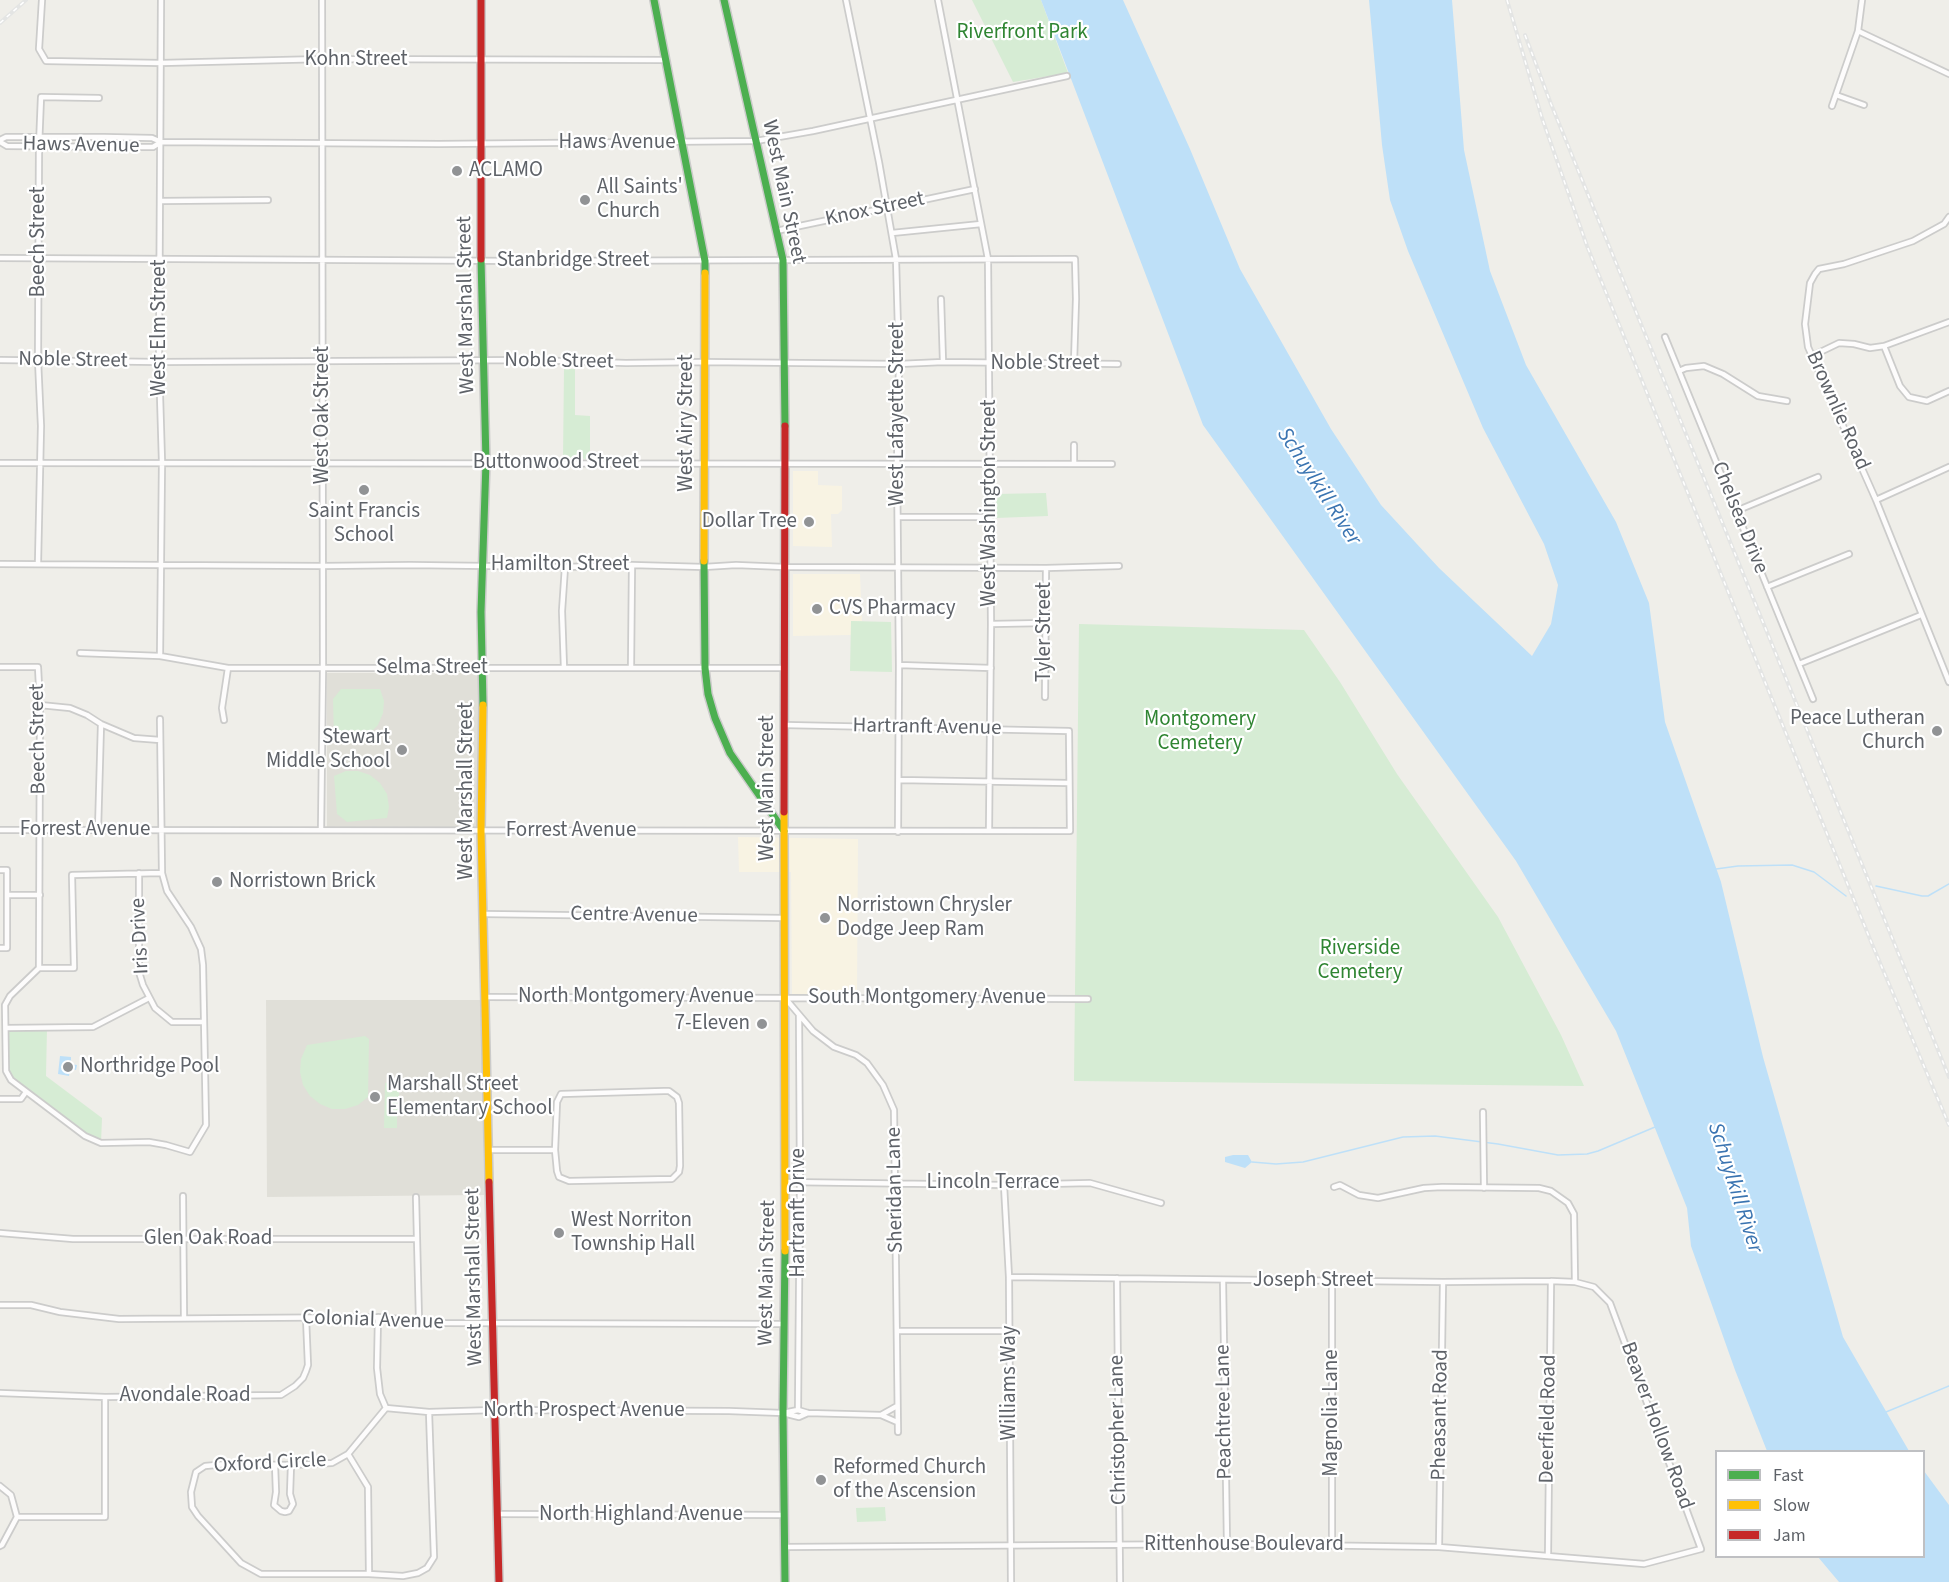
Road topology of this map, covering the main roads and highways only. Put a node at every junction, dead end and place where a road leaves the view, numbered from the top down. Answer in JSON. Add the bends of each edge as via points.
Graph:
{"nodes":[{"id":1,"x":481,"y":0,"type":"edge"},
{"id":2,"x":654,"y":0,"type":"edge"},
{"id":3,"x":724,"y":0,"type":"edge"},
{"id":4,"x":784,"y":831,"type":"junction"},
{"id":5,"x":499,"y":1582,"type":"edge"},
{"id":6,"x":785,"y":1582,"type":"edge"}],
"edges":[{"from":1,"to":5,"type":"main road","name":"West Marshall Street","via":[[486,462],[482,831]]},
{"from":2,"to":4,"type":"main road","name":"West Airy Street","via":[[705,261],[704,567],[708,694],[721,734]]},
{"from":3,"to":4,"type":"main road","name":"West Main Street","via":[[783,260]]},
{"from":4,"to":6,"type":"main road","name":"West Main Street"}]}
